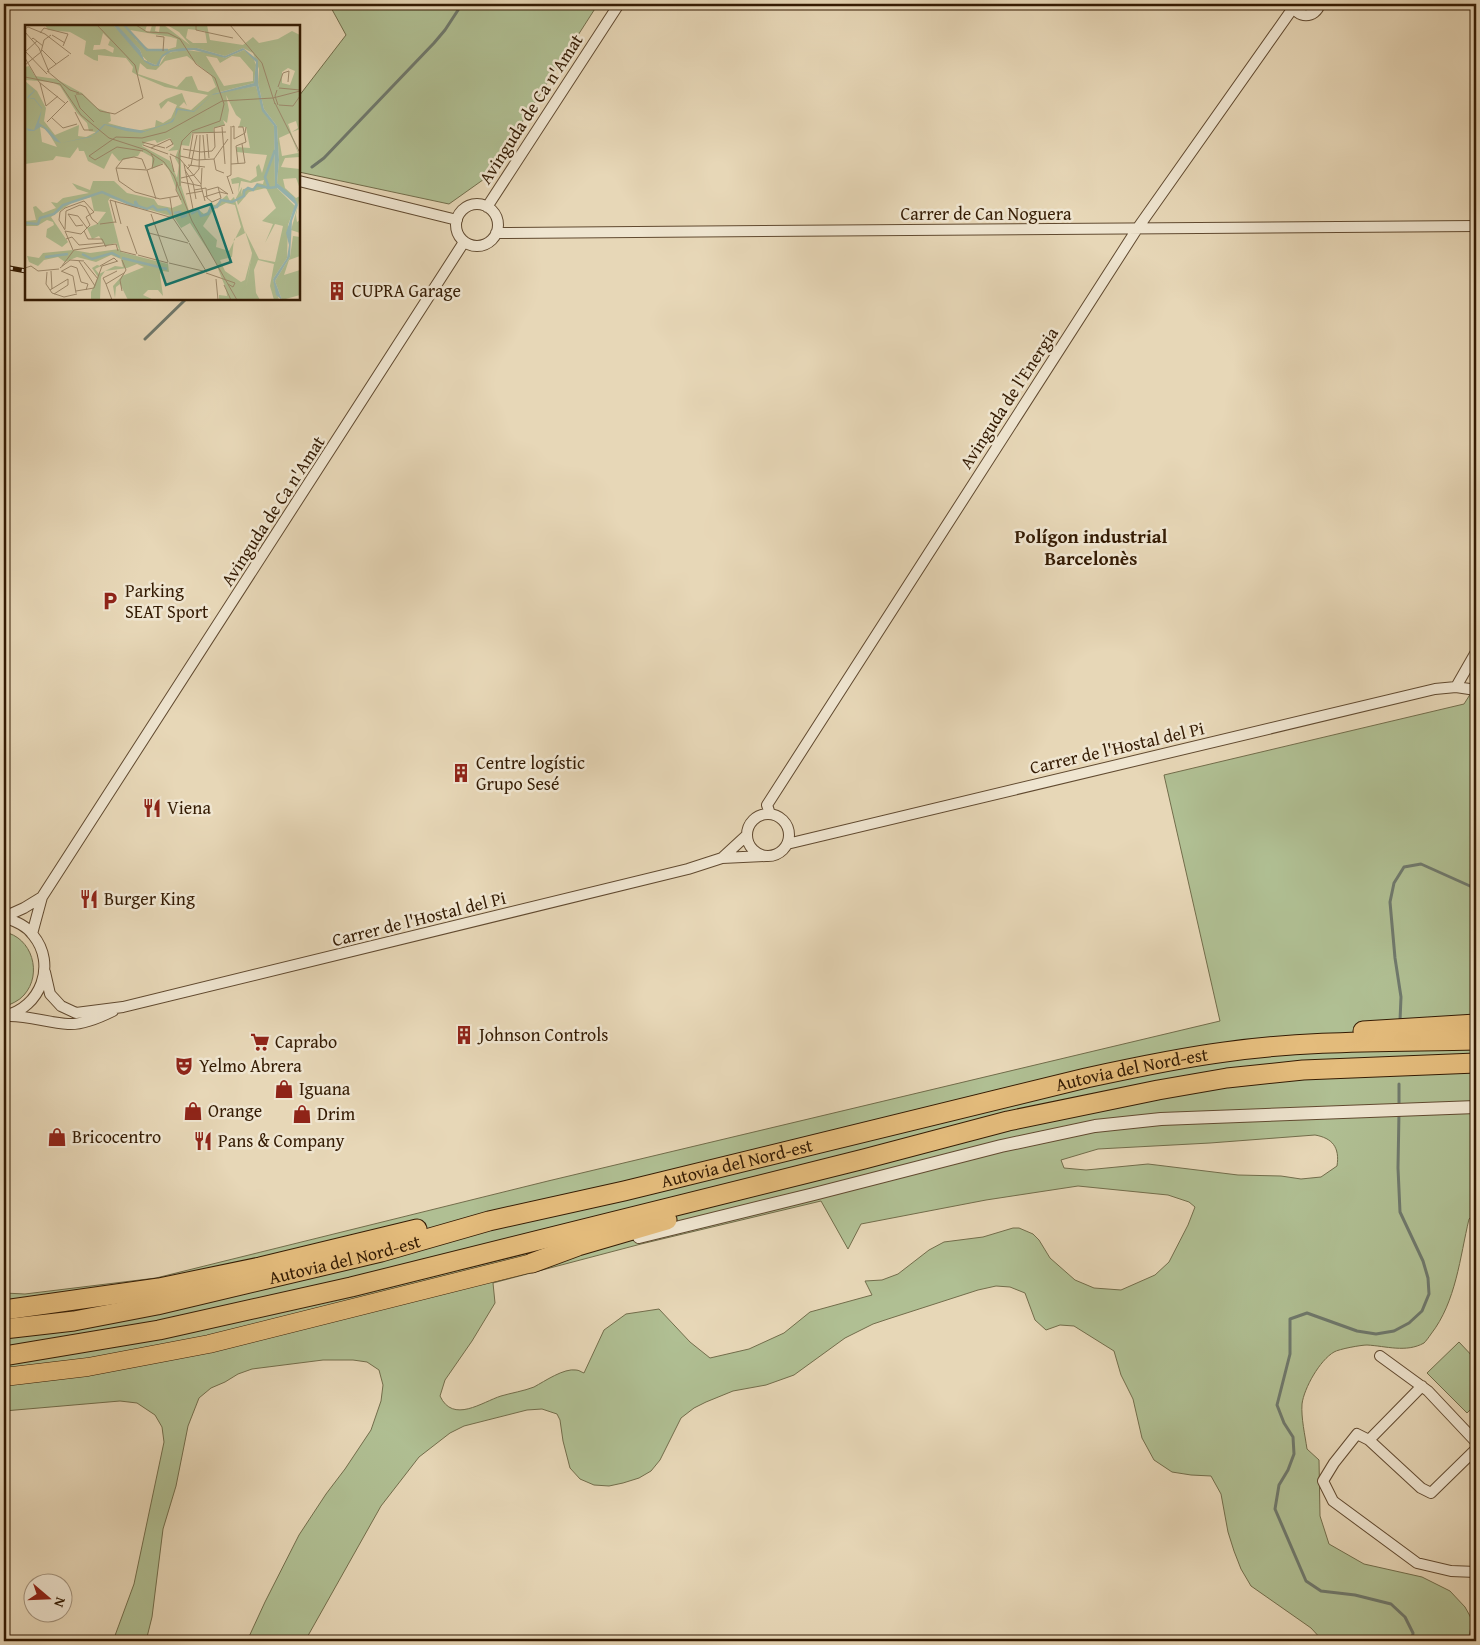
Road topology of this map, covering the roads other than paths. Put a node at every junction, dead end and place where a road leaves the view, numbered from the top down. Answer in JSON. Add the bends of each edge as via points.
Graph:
{"nodes":[{"id":1,"x":619,"y":4,"type":"edge"},
{"id":2,"x":1320,"y":4,"type":"edge"},
{"id":3,"x":1292,"y":6,"type":"edge"},
{"id":4,"x":300,"y":181,"type":"edge"},
{"id":5,"x":487,"y":207,"type":"junction"},
{"id":6,"x":457,"y":220,"type":"junction"},
{"id":7,"x":1476,"y":226,"type":"edge"},
{"id":8,"x":1138,"y":229,"type":"junction"},
{"id":9,"x":496,"y":233,"type":"junction"},
{"id":10,"x":464,"y":242,"type":"junction"},
{"id":11,"x":1476,"y":652,"type":"edge"},
{"id":12,"x":1456,"y":687,"type":"junction"},
{"id":13,"x":1476,"y":690,"type":"edge"},
{"id":14,"x":770,"y":814,"type":"junction"},
{"id":15,"x":747,"y":836,"type":"junction"},
{"id":16,"x":787,"y":844,"type":"junction"},
{"id":17,"x":766,"y":856,"type":"junction"},
{"id":18,"x":722,"y":858,"type":"junction"},
{"id":19,"x":42,"y":897,"type":"junction"},
{"id":20,"x":4,"y":917,"type":"edge"},
{"id":21,"x":32,"y":934,"type":"junction"},
{"id":22,"x":45,"y":972,"type":"junction"},
{"id":23,"x":123,"y":1007,"type":"junction"},
{"id":24,"x":5,"y":1016,"type":"edge"},
{"id":25,"x":1476,"y":1024,"type":"edge"},
{"id":26,"x":1476,"y":1040,"type":"edge"},
{"id":27,"x":1250,"y":1049,"type":"junction"},
{"id":28,"x":1476,"y":1063,"type":"edge"},
{"id":29,"x":1476,"y":1107,"type":"edge"},
{"id":30,"x":864,"y":1159,"type":"junction"},
{"id":31,"x":490,"y":1221,"type":"junction"},
{"id":32,"x":532,"y":1263,"type":"junction"},
{"id":33,"x":4,"y":1301,"type":"edge"},
{"id":34,"x":64,"y":1301,"type":"junction"},
{"id":35,"x":4,"y":1310,"type":"edge"},
{"id":36,"x":4,"y":1330,"type":"edge"},
{"id":37,"x":4,"y":1356,"type":"edge"},
{"id":38,"x":1380,"y":1356,"type":"dead end"},
{"id":39,"x":4,"y":1377,"type":"edge"},
{"id":40,"x":1422,"y":1386,"type":"junction"},
{"id":41,"x":1369,"y":1440,"type":"junction"},
{"id":42,"x":1476,"y":1442,"type":"edge"},
{"id":43,"x":1476,"y":1449,"type":"edge"},
{"id":44,"x":1476,"y":1572,"type":"edge"}],
"edges":[{"from":1,"to":5,"type":"street","name":"Avinguda de Ca n'Amat"},
{"from":2,"to":3,"type":"street","via":[[1317,11],[1309,15],[1300,14]]},
{"from":3,"to":8,"type":"street","name":"Avinguda de l'Energia"},
{"from":4,"to":6,"type":"street"},
{"from":5,"to":6,"type":"street","via":[[469,206]]},
{"from":5,"to":9,"type":"street","via":[[497,221]]},
{"from":6,"to":10,"type":"street","via":[[457,232]]},
{"from":7,"to":8,"type":"street","name":"Carrer de Can Noguera"},
{"from":8,"to":9,"type":"street","name":"Carrer de Can Noguera"},
{"from":8,"to":14,"type":"street","name":"Avinguda de l'Energia","via":[[767,805]]},
{"from":9,"to":10,"type":"street","via":[[482,245]]},
{"from":10,"to":19,"type":"street","name":"Avinguda de Ca n'Amat"},
{"from":11,"to":12,"type":"street"},
{"from":12,"to":13,"type":"street","name":"Carrer de l'Hostal del Pi"},
{"from":12,"to":16,"type":"street","name":"Carrer de l'Hostal del Pi","via":[[1435,689]]},
{"from":14,"to":15,"type":"street","via":[[756,817],[748,828]]},
{"from":14,"to":16,"type":"street","via":[[786,824]]},
{"from":15,"to":17,"type":"street","via":[[750,847]]},
{"from":15,"to":18,"type":"street","name":"Carrer de l'Hostal del Pi"},
{"from":16,"to":17,"type":"street","via":[[778,853]]},
{"from":17,"to":18,"type":"street","name":"Carrer de l'Hostal del Pi"},
{"from":18,"to":23,"type":"street","name":"Carrer de l'Hostal del Pi","via":[[669,874]]},
{"from":19,"to":20,"type":"street","name":"Avinguda de Ca n'Amat"},
{"from":19,"to":21,"type":"street","name":"Avinguda de Ca n'Amat"},
{"from":20,"to":21,"type":"street"},
{"from":21,"to":22,"type":"street","name":"Carrer de l'Hostal del Pi","via":[[40,945]]},
{"from":22,"to":23,"type":"street","name":"Carrer de l'Hostal del Pi","via":[[50,994],[61,1006],[76,1013]]},
{"from":22,"to":24,"type":"street","via":[[33,1000],[21,1010]]},
{"from":23,"to":24,"type":"street","name":"Carrer de l'Hostal del Pi","via":[[70,1024]]},
{"from":25,"to":27,"type":"highway","via":[[1331,1033]]},
{"from":26,"to":27,"type":"highway","name":"Autovia del Nord-est","via":[[1330,1043]]},
{"from":27,"to":31,"type":"highway","name":"Autovia del Nord-est","via":[[1086,1078]]},
{"from":28,"to":30,"type":"highway","name":"Autovia del Nord-est","via":[[1303,1070],[1228,1078],[1008,1121]]},
{"from":29,"to":32,"type":"street","via":[[1161,1119],[1095,1126],[1001,1146]]},
{"from":30,"to":32,"type":"highway","via":[[728,1206],[578,1246]]},
{"from":30,"to":37,"type":"highway","name":"Autovia del Nord-est","via":[[159,1330]]},
{"from":31,"to":34,"type":"highway","via":[[449,1222],[159,1288]]},
{"from":31,"to":36,"type":"highway","name":"Autovia del Nord-est","via":[[381,1252],[135,1310]]},
{"from":32,"to":39,"type":"highway","via":[[209,1344],[88,1367]]},
{"from":33,"to":34,"type":"highway"},
{"from":34,"to":35,"type":"highway"},
{"from":38,"to":40,"type":"street"},
{"from":40,"to":41,"type":"street"},
{"from":40,"to":42,"type":"street"},
{"from":41,"to":43,"type":"street","via":[[1421,1488],[1431,1492]]},
{"from":41,"to":44,"type":"street","via":[[1357,1434],[1323,1481],[1333,1501],[1416,1564]]}]}
